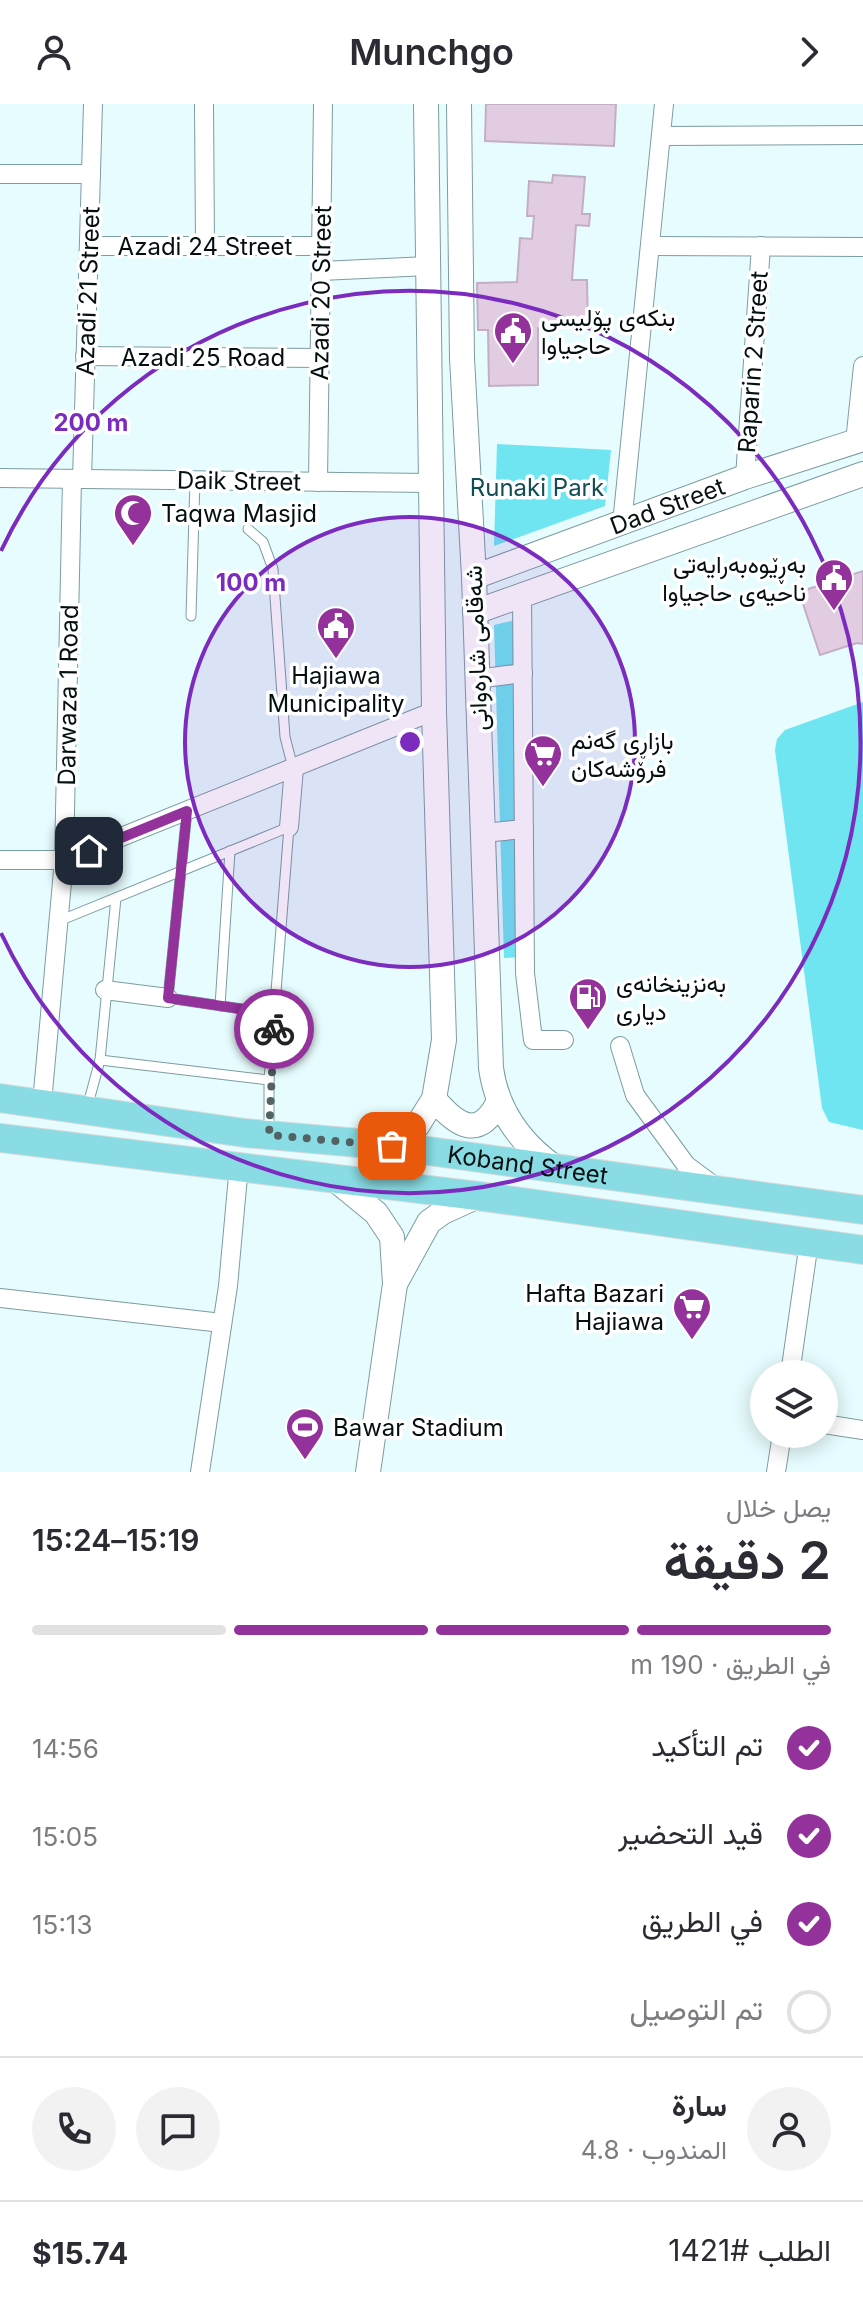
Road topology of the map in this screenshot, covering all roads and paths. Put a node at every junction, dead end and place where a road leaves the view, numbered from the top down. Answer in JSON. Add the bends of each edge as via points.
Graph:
{"nodes":[{"id":1,"x":93,"y":104,"type":"edge"},
{"id":2,"x":204,"y":104,"type":"edge"},
{"id":3,"x":323,"y":104,"type":"edge"},
{"id":4,"x":426,"y":104,"type":"edge"},
{"id":5,"x":459,"y":104,"type":"edge"},
{"id":6,"x":664,"y":104,"type":"edge"},
{"id":7,"x":863,"y":135,"type":"edge"},
{"id":8,"x":661,"y":136,"type":"junction"},
{"id":9,"x":0,"y":174,"type":"edge"},
{"id":10,"x":91,"y":174,"type":"junction"},
{"id":11,"x":89,"y":246,"type":"junction"},
{"id":12,"x":205,"y":246,"type":"junction"},
{"id":13,"x":321,"y":246,"type":"junction"},
{"id":14,"x":650,"y":246,"type":"junction"},
{"id":15,"x":761,"y":246,"type":"junction"},
{"id":16,"x":863,"y":247,"type":"edge"},
{"id":17,"x":428,"y":266,"type":"junction"},
{"id":18,"x":321,"y":271,"type":"junction"},
{"id":19,"x":85,"y":356,"type":"junction"},
{"id":20,"x":320,"y":358,"type":"junction"},
{"id":21,"x":431,"y":358,"type":"junction"},
{"id":22,"x":462,"y":358,"type":"junction"},
{"id":23,"x":863,"y":366,"type":"edge"},
{"id":24,"x":859,"y":440,"type":"edge"},
{"id":25,"x":863,"y":474,"type":"edge"},
{"id":26,"x":745,"y":477,"type":"junction"},
{"id":27,"x":0,"y":478,"type":"edge"},
{"id":28,"x":77,"y":479,"type":"junction"},
{"id":29,"x":195,"y":480,"type":"junction"},
{"id":30,"x":318,"y":482,"type":"junction"},
{"id":31,"x":431,"y":483,"type":"junction"},
{"id":32,"x":622,"y":524,"type":"junction"},
{"id":33,"x":248,"y":529,"type":"dead end"},
{"id":34,"x":474,"y":577,"type":"junction"},
{"id":35,"x":522,"y":595,"type":"junction"},
{"id":36,"x":475,"y":612,"type":"junction"},
{"id":37,"x":191,"y":616,"type":"dead end"},
{"id":38,"x":523,"y":673,"type":"junction"},
{"id":39,"x":477,"y":679,"type":"junction"},
{"id":40,"x":434,"y":711,"type":"junction"},
{"id":41,"x":294,"y":768,"type":"junction"},
{"id":42,"x":187,"y":811,"type":"junction"},
{"id":43,"x":289,"y":827,"type":"junction"},
{"id":44,"x":524,"y":829,"type":"junction"},
{"id":45,"x":483,"y":833,"type":"junction"},
{"id":46,"x":230,"y":851,"type":"junction"},
{"id":47,"x":0,"y":860,"type":"edge"},
{"id":48,"x":64,"y":860,"type":"junction"},
{"id":49,"x":182,"y":871,"type":"junction"},
{"id":50,"x":116,"y":898,"type":"junction"},
{"id":51,"x":59,"y":921,"type":"junction"},
{"id":52,"x":105,"y":990,"type":"junction"},
{"id":53,"x":168,"y":998,"type":"junction"},
{"id":54,"x":220,"y":1006,"type":"junction"},
{"id":55,"x":275,"y":1014,"type":"junction"},
{"id":56,"x":564,"y":1040,"type":"dead end"},
{"id":57,"x":620,"y":1046,"type":"dead end"},
{"id":58,"x":100,"y":1060,"type":"junction"},
{"id":59,"x":269,"y":1080,"type":"junction"},
{"id":60,"x":434,"y":1099,"type":"junction"},
{"id":61,"x":19,"y":1100,"type":"edge"},
{"id":62,"x":499,"y":1101,"type":"junction"},
{"id":63,"x":86,"y":1111,"type":"junction"},
{"id":64,"x":269,"y":1135,"type":"junction"},
{"id":65,"x":6,"y":1139,"type":"edge"},
{"id":66,"x":392,"y":1146,"type":"junction"},
{"id":67,"x":239,"y":1165,"type":"junction"},
{"id":68,"x":557,"y":1169,"type":"junction"},
{"id":69,"x":332,"y":1177,"type":"junction"},
{"id":70,"x":721,"y":1191,"type":"junction"},
{"id":71,"x":478,"y":1196,"type":"junction"},
{"id":72,"x":860,"y":1209,"type":"edge"},
{"id":73,"x":809,"y":1242,"type":"junction"},
{"id":74,"x":857,"y":1249,"type":"edge"},
{"id":75,"x":395,"y":1284,"type":"junction"},
{"id":76,"x":0,"y":1298,"type":"edge"},
{"id":77,"x":222,"y":1323,"type":"junction"},
{"id":78,"x":792,"y":1360,"type":"edge"},
{"id":79,"x":838,"y":1426,"type":"edge"},
{"id":80,"x":863,"y":1430,"type":"edge"},
{"id":81,"x":780,"y":1448,"type":"edge"},
{"id":82,"x":200,"y":1472,"type":"edge"},
{"id":83,"x":368,"y":1472,"type":"edge"},
{"id":84,"x":776,"y":1472,"type":"edge"}],
"edges":[{"from":1,"to":10,"type":"street","name":"Azadi 21 Street"},
{"from":2,"to":12,"type":"street"},
{"from":3,"to":13,"type":"street","name":"Azadi 20 Street"},
{"from":4,"to":17,"type":"main road","name":"شەقامی شارەوانی"},
{"from":5,"to":22,"type":"main road","name":"شەقامی شارەوانی"},
{"from":6,"to":8,"type":"street"},
{"from":7,"to":8,"type":"street"},
{"from":8,"to":14,"type":"street"},
{"from":9,"to":10,"type":"street"},
{"from":10,"to":11,"type":"street","name":"Azadi 21 Street"},
{"from":11,"to":12,"type":"street","name":"Azadi 24 Street"},
{"from":11,"to":19,"type":"street","name":"Azadi 21 Street"},
{"from":12,"to":13,"type":"street","name":"Azadi 24 Street"},
{"from":13,"to":18,"type":"street","name":"Azadi 20 Street"},
{"from":14,"to":15,"type":"street"},
{"from":14,"to":32,"type":"street"},
{"from":15,"to":16,"type":"street"},
{"from":15,"to":26,"type":"street","name":"Raparin 2 Street"},
{"from":17,"to":18,"type":"street"},
{"from":17,"to":21,"type":"main road","name":"شەقامی شارەوانی"},
{"from":18,"to":20,"type":"street","name":"Azadi 20 Street"},
{"from":19,"to":20,"type":"street","name":"Azadi 25 Road"},
{"from":19,"to":28,"type":"street","name":"Azadi 21 Street"},
{"from":20,"to":30,"type":"street","name":"Azadi 20 Street"},
{"from":21,"to":22,"type":"main road","via":[[446,348]]},
{"from":21,"to":31,"type":"main road","name":"شەقامی شارەوانی"},
{"from":22,"to":34,"type":"main road","name":"شەقامی شارەوانی"},
{"from":23,"to":24,"type":"street"},
{"from":24,"to":26,"type":"main road","name":"Dad Street"},
{"from":25,"to":35,"type":"main road","name":"Dad Street"},
{"from":26,"to":32,"type":"main road","name":"Dad Street"},
{"from":27,"to":28,"type":"street","name":"Daik Street"},
{"from":28,"to":29,"type":"street","name":"Daik Street"},
{"from":28,"to":48,"type":"street","name":"Darwaza 1 Road"},
{"from":29,"to":30,"type":"street","name":"Daik Street"},
{"from":29,"to":37,"type":"lane"},
{"from":30,"to":31,"type":"street","name":"Daik Street"},
{"from":31,"to":40,"type":"main road","name":"شەقامی شارەوانی"},
{"from":32,"to":34,"type":"main road","name":"Dad Street"},
{"from":33,"to":41,"type":"lane","via":[[263,542],[273,569],[285,737]]},
{"from":34,"to":36,"type":"main road","name":"شەقامی شارەوانی"},
{"from":35,"to":36,"type":"main road","name":"Dad Street"},
{"from":35,"to":38,"type":"street"},
{"from":36,"to":39,"type":"main road","name":"شەقامی شارەوانی"},
{"from":38,"to":39,"type":"street"},
{"from":38,"to":44,"type":"street"},
{"from":39,"to":45,"type":"main road","name":"شەقامی شارەوانی"},
{"from":40,"to":41,"type":"street"},
{"from":40,"to":60,"type":"main road","name":"شەقامی شارەوانی","via":[[444,1040]]},
{"from":41,"to":42,"type":"street"},
{"from":41,"to":43,"type":"street"},
{"from":42,"to":48,"type":"street"},
{"from":42,"to":49,"type":"lane"},
{"from":43,"to":46,"type":"lane"},
{"from":43,"to":55,"type":"lane"},
{"from":44,"to":45,"type":"street"},
{"from":44,"to":56,"type":"street","via":[[525,973],[533,1040]]},
{"from":45,"to":62,"type":"main road","name":"شەقامی شارەوانی","via":[[491,1068]]},
{"from":46,"to":49,"type":"lane"},
{"from":46,"to":54,"type":"lane"},
{"from":47,"to":48,"type":"street"},
{"from":48,"to":51,"type":"street","name":"Darwaza 1 Road"},
{"from":49,"to":50,"type":"lane"},
{"from":49,"to":53,"type":"lane"},
{"from":50,"to":51,"type":"lane"},
{"from":50,"to":52,"type":"lane"},
{"from":51,"to":61,"type":"street","name":"Darwaza 1 Road"},
{"from":52,"to":53,"type":"street"},
{"from":52,"to":58,"type":"lane"},
{"from":53,"to":54,"type":"lane"},
{"from":54,"to":55,"type":"lane"},
{"from":55,"to":59,"type":"lane"},
{"from":57,"to":70,"type":"street","via":[[635,1095],[686,1165]]},
{"from":58,"to":59,"type":"lane"},
{"from":58,"to":63,"type":"lane"},
{"from":59,"to":64,"type":"lane"},
{"from":60,"to":62,"type":"main road","via":[[458,1123],[473,1126],[487,1119]]},
{"from":60,"to":66,"type":"main road","name":"شەقامی شارەوانی","via":[[417,1126]]},
{"from":61,"to":63,"type":"main road","name":"Koband Street"},
{"from":61,"to":65,"type":"main road"},
{"from":62,"to":68,"type":"main road","name":"شەقامی شارەوانی","via":[[522,1139]]},
{"from":63,"to":64,"type":"main road","name":"Koband Street"},
{"from":64,"to":66,"type":"main road","name":"Koband Street"},
{"from":65,"to":67,"type":"main road","name":"Koband Street"},
{"from":66,"to":68,"type":"main road","name":"Koband Street"},
{"from":67,"to":69,"type":"main road","name":"Koband Street"},
{"from":67,"to":77,"type":"street"},
{"from":68,"to":70,"type":"main road","name":"Koband Street"},
{"from":69,"to":71,"type":"main road","name":"Koband Street"},
{"from":69,"to":75,"type":"main road","via":[[376,1213],[392,1237]]},
{"from":70,"to":72,"type":"main road","name":"Koband Street"},
{"from":71,"to":73,"type":"main road","name":"Koband Street"},
{"from":71,"to":75,"type":"main road","via":[[429,1222]]},
{"from":72,"to":74,"type":"main road"},
{"from":73,"to":74,"type":"main road","name":"Koband Street"},
{"from":73,"to":78,"type":"street"},
{"from":75,"to":83,"type":"main road"},
{"from":76,"to":77,"type":"street"},
{"from":77,"to":82,"type":"street"},
{"from":79,"to":80,"type":"street"},
{"from":81,"to":84,"type":"street"}]}
